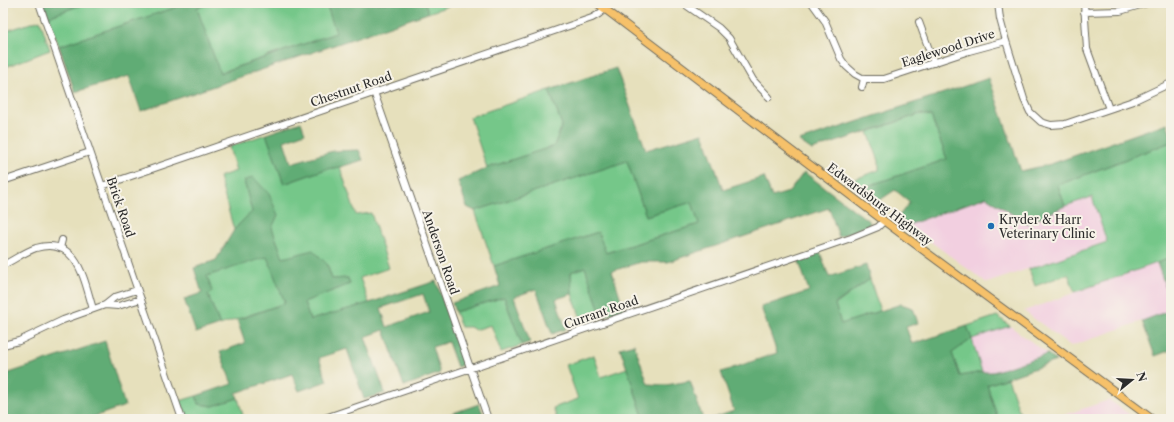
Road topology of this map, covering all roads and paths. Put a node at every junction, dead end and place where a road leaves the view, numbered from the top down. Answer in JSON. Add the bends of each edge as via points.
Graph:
{"nodes":[{"id":1,"x":39,"y":3,"type":"edge"},
{"id":2,"x":597,"y":3,"type":"edge"},
{"id":3,"x":683,"y":3,"type":"edge"},
{"id":4,"x":812,"y":3,"type":"edge"},
{"id":5,"x":998,"y":3,"type":"edge"},
{"id":6,"x":1084,"y":3,"type":"edge"},
{"id":7,"x":1147,"y":3,"type":"edge"},
{"id":8,"x":605,"y":9,"type":"junction"},
{"id":9,"x":1084,"y":12,"type":"junction"},
{"id":10,"x":919,"y":22,"type":"dead end"},
{"id":11,"x":1006,"y":41,"type":"junction"},
{"id":12,"x":934,"y":63,"type":"junction"},
{"id":13,"x":864,"y":79,"type":"junction"},
{"id":14,"x":1171,"y":83,"type":"edge"},
{"id":15,"x":862,"y":87,"type":"dead end"},
{"id":16,"x":374,"y":92,"type":"junction"},
{"id":17,"x":769,"y":97,"type":"dead end"},
{"id":18,"x":1109,"y":109,"type":"junction"},
{"id":19,"x":1041,"y":122,"type":"junction"},
{"id":20,"x":1037,"y":128,"type":"dead end"},
{"id":21,"x":90,"y":152,"type":"junction"},
{"id":22,"x":3,"y":182,"type":"edge"},
{"id":23,"x":102,"y":186,"type":"junction"},
{"id":24,"x":884,"y":221,"type":"junction"},
{"id":25,"x":62,"y":240,"type":"dead end"},
{"id":26,"x":60,"y":248,"type":"junction"},
{"id":27,"x":3,"y":265,"type":"edge"},
{"id":28,"x":137,"y":290,"type":"junction"},
{"id":29,"x":140,"y":299,"type":"junction"},
{"id":30,"x":105,"y":305,"type":"junction"},
{"id":31,"x":93,"y":309,"type":"junction"},
{"id":32,"x":3,"y":346,"type":"edge"},
{"id":33,"x":470,"y":368,"type":"junction"},
{"id":34,"x":182,"y":419,"type":"edge"},
{"id":35,"x":322,"y":419,"type":"edge"},
{"id":36,"x":488,"y":419,"type":"edge"},
{"id":37,"x":1152,"y":419,"type":"edge"}],
"edges":[{"from":1,"to":21,"type":"street","name":"Brick Road"},
{"from":2,"to":8,"type":"main road","name":"Edwardsburg Highway"},
{"from":3,"to":17,"type":"street","via":[[724,33],[738,51],[753,80]]},
{"from":4,"to":13,"type":"street","via":[[825,21],[840,60]]},
{"from":5,"to":11,"type":"street"},
{"from":6,"to":9,"type":"street"},
{"from":7,"to":9,"type":"street","via":[[1120,11]]},
{"from":8,"to":16,"type":"street","name":"Chestnut Road","via":[[592,18]]},
{"from":8,"to":24,"type":"main road","name":"Edwardsburg Highway"},
{"from":9,"to":18,"type":"street","via":[[1087,50]]},
{"from":10,"to":12,"type":"street"},
{"from":11,"to":12,"type":"street","name":"Eaglewood Drive"},
{"from":11,"to":19,"type":"street","name":"Eaglewood Drive","via":[[1027,107]]},
{"from":12,"to":13,"type":"street","name":"Eaglewood Drive","via":[[884,80]]},
{"from":13,"to":15,"type":"street"},
{"from":14,"to":18,"type":"street"},
{"from":16,"to":23,"type":"street","name":"Chestnut Road"},
{"from":16,"to":33,"type":"street","name":"Anderson Road"},
{"from":18,"to":19,"type":"street","via":[[1065,124],[1051,125]]},
{"from":19,"to":20,"type":"street"},
{"from":21,"to":22,"type":"street"},
{"from":21,"to":23,"type":"street","name":"Brick Road"},
{"from":23,"to":28,"type":"street","name":"Brick Road"},
{"from":24,"to":33,"type":"street","name":"Currant Road","via":[[878,227],[851,238]]},
{"from":24,"to":37,"type":"main road","name":"Edwardsburg Highway"},
{"from":25,"to":26,"type":"street"},
{"from":26,"to":27,"type":"street","via":[[37,248]]},
{"from":26,"to":31,"type":"street","via":[[77,262]]},
{"from":28,"to":29,"type":"street","name":"Brick Road"},
{"from":28,"to":30,"type":"street","via":[[115,297]]},
{"from":29,"to":30,"type":"street","via":[[118,306]]},
{"from":29,"to":34,"type":"street","name":"Brick Road"},
{"from":30,"to":31,"type":"street"},
{"from":31,"to":32,"type":"street"},
{"from":33,"to":35,"type":"street","name":"Currant Road"},
{"from":33,"to":36,"type":"street","name":"Anderson Road"}]}
